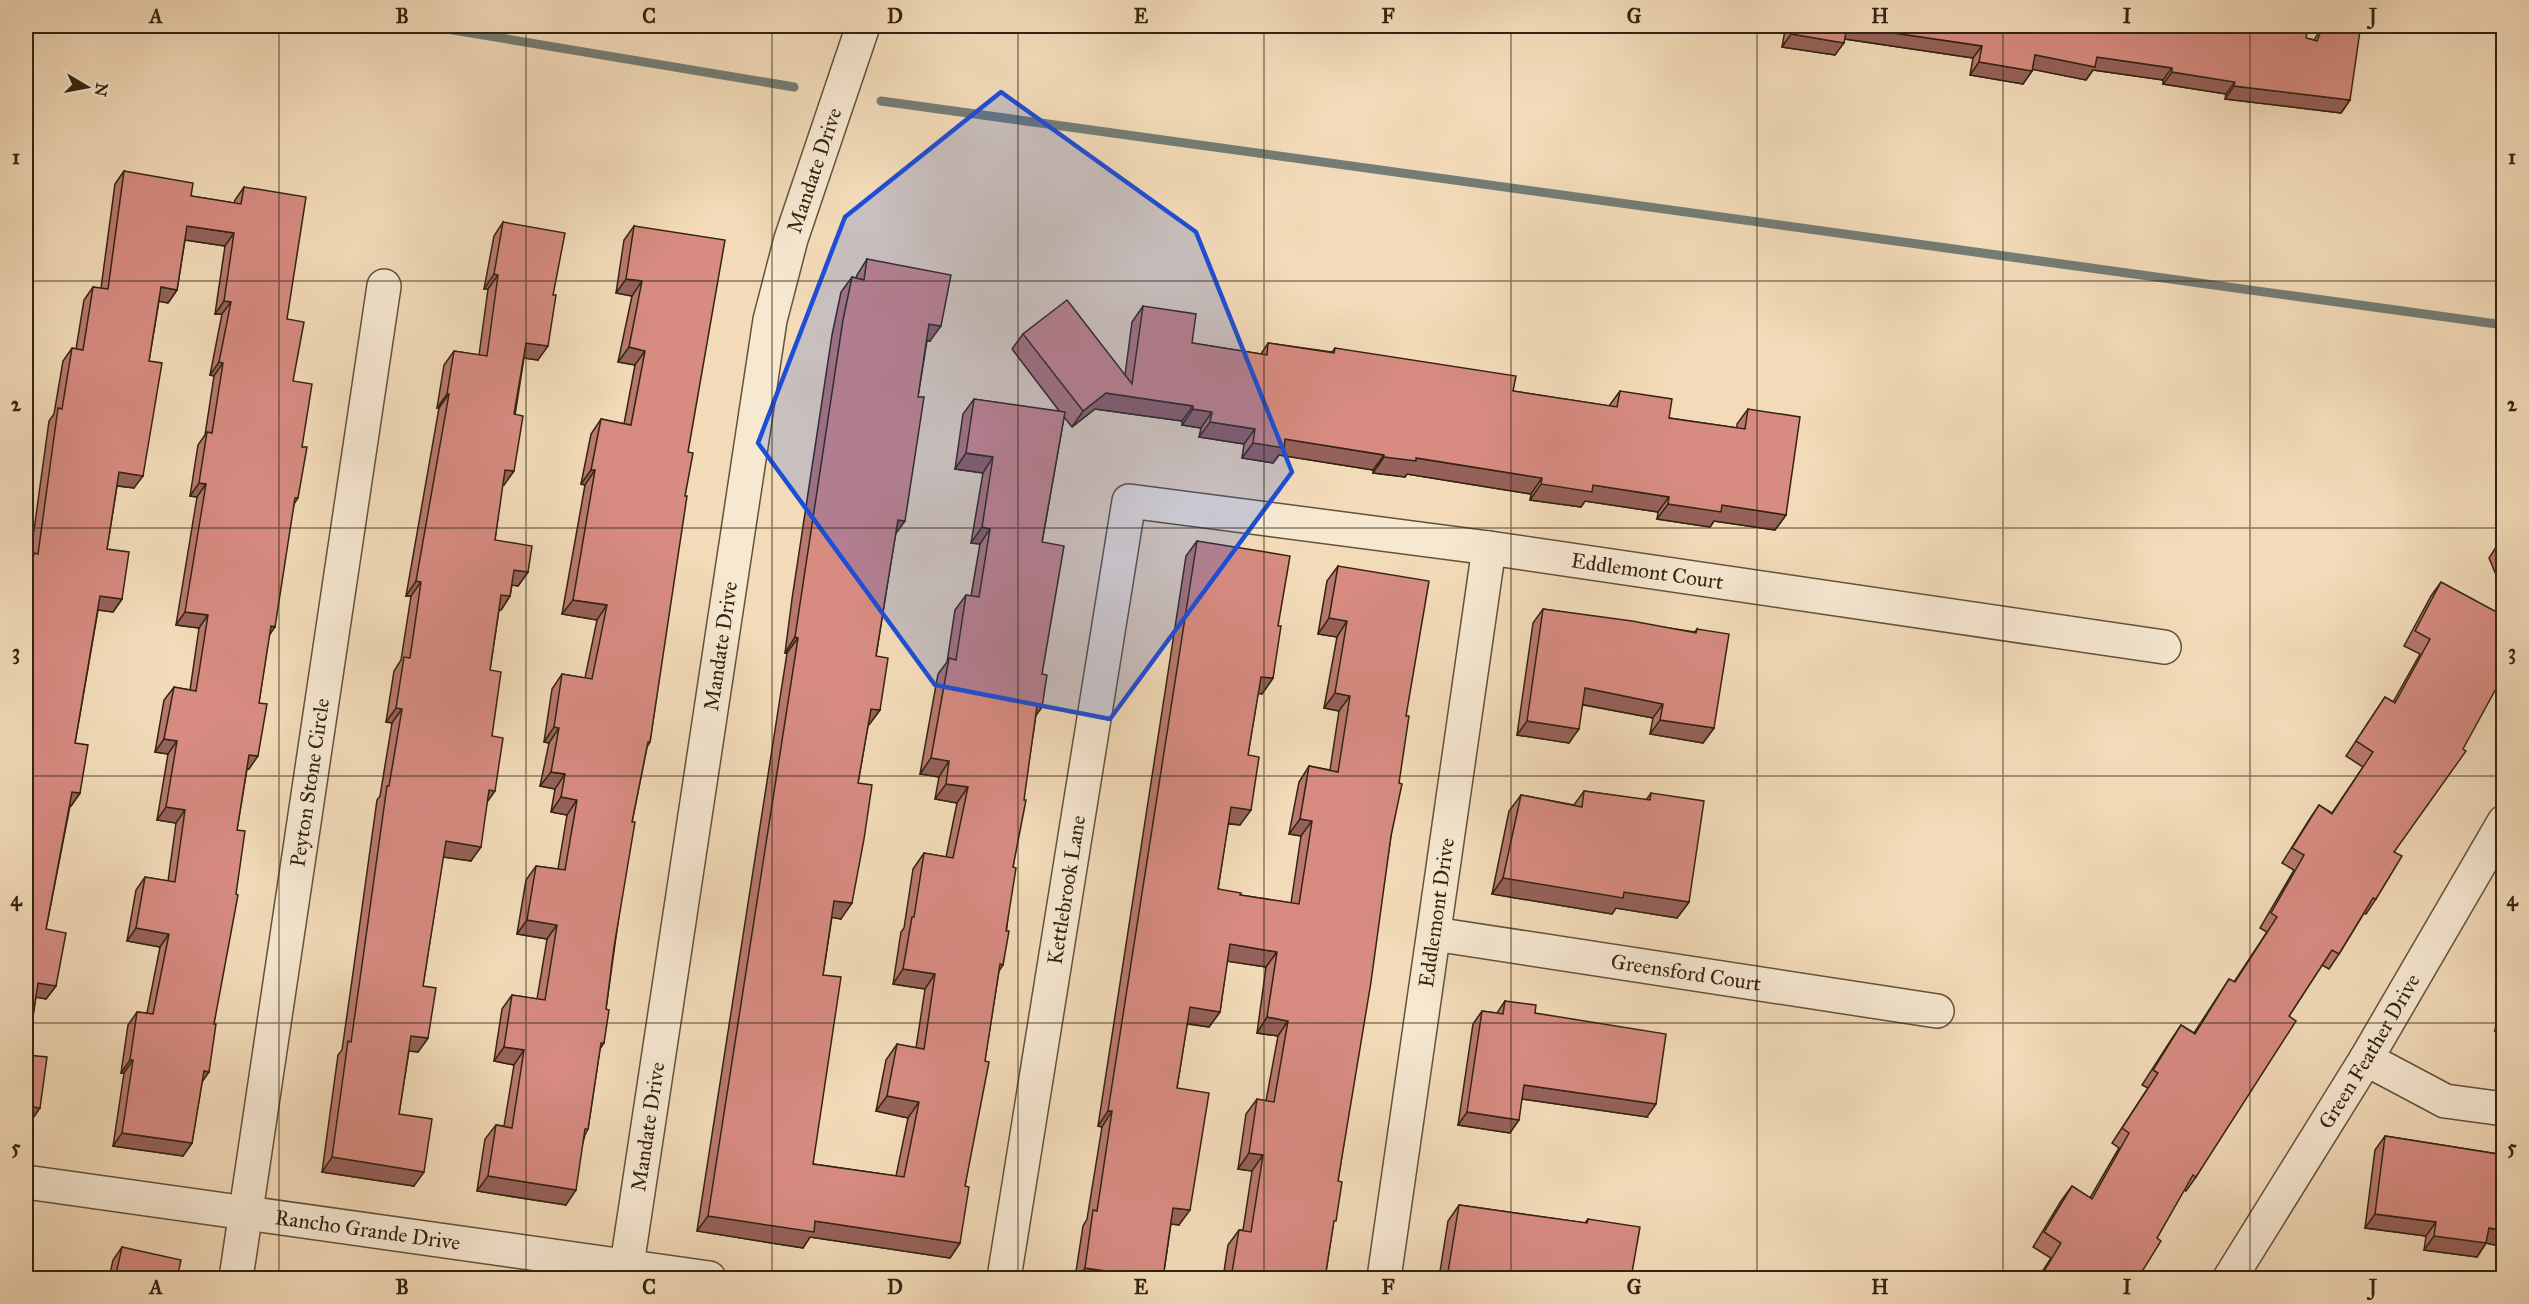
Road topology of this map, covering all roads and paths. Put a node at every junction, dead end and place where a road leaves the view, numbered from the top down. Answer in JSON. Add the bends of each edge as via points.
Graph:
{"nodes":[{"id":1,"x":863,"y":26,"type":"edge"},
{"id":2,"x":384,"y":286,"type":"dead end"},
{"id":3,"x":1129,"y":501,"type":"joint"},
{"id":4,"x":1489,"y":548,"type":"junction"},
{"id":5,"x":2164,"y":647,"type":"dead end"},
{"id":6,"x":2504,"y":822,"type":"edge"},
{"id":7,"x":1434,"y":934,"type":"junction"},
{"id":8,"x":1937,"y":1011,"type":"dead end"},
{"id":9,"x":2366,"y":1059,"type":"junction"},
{"id":10,"x":2504,"y":1109,"type":"edge"},
{"id":11,"x":26,"y":1182,"type":"edge"},
{"id":12,"x":245,"y":1213,"type":"junction"},
{"id":13,"x":626,"y":1272,"type":"edge"},
{"id":14,"x":236,"y":1278,"type":"edge"},
{"id":15,"x":708,"y":1278,"type":"edge"},
{"id":16,"x":1004,"y":1278,"type":"edge"},
{"id":17,"x":1384,"y":1278,"type":"edge"},
{"id":18,"x":2230,"y":1278,"type":"edge"}],
"edges":[{"from":1,"to":13,"type":"street","name":"Mandate Drive","via":[[791,239],[764,351]]},
{"from":2,"to":12,"type":"street","name":"Peyton Stone Circle"},
{"from":3,"to":4,"type":"street","name":"Eddlemont Court"},
{"from":3,"to":16,"type":"street","name":"Kettlebrook Lane"},
{"from":4,"to":5,"type":"street","name":"Eddlemont Court"},
{"from":4,"to":7,"type":"street","name":"Eddlemont Drive"},
{"from":6,"to":9,"type":"street","name":"Green Feather Drive"},
{"from":7,"to":8,"type":"street","name":"Greensford Court"},
{"from":7,"to":17,"type":"street","name":"Eddlemont Drive"},
{"from":9,"to":10,"type":"street","via":[[2445,1101]]},
{"from":9,"to":18,"type":"street","name":"Green Feather Drive"},
{"from":11,"to":12,"type":"street","name":"Rancho Grande Drive"},
{"from":12,"to":13,"type":"street","name":"Rancho Grande Drive"},
{"from":12,"to":14,"type":"street","name":"Peyton Stone Circle"},
{"from":13,"to":15,"type":"street","name":"Rancho Grande Drive"}]}
